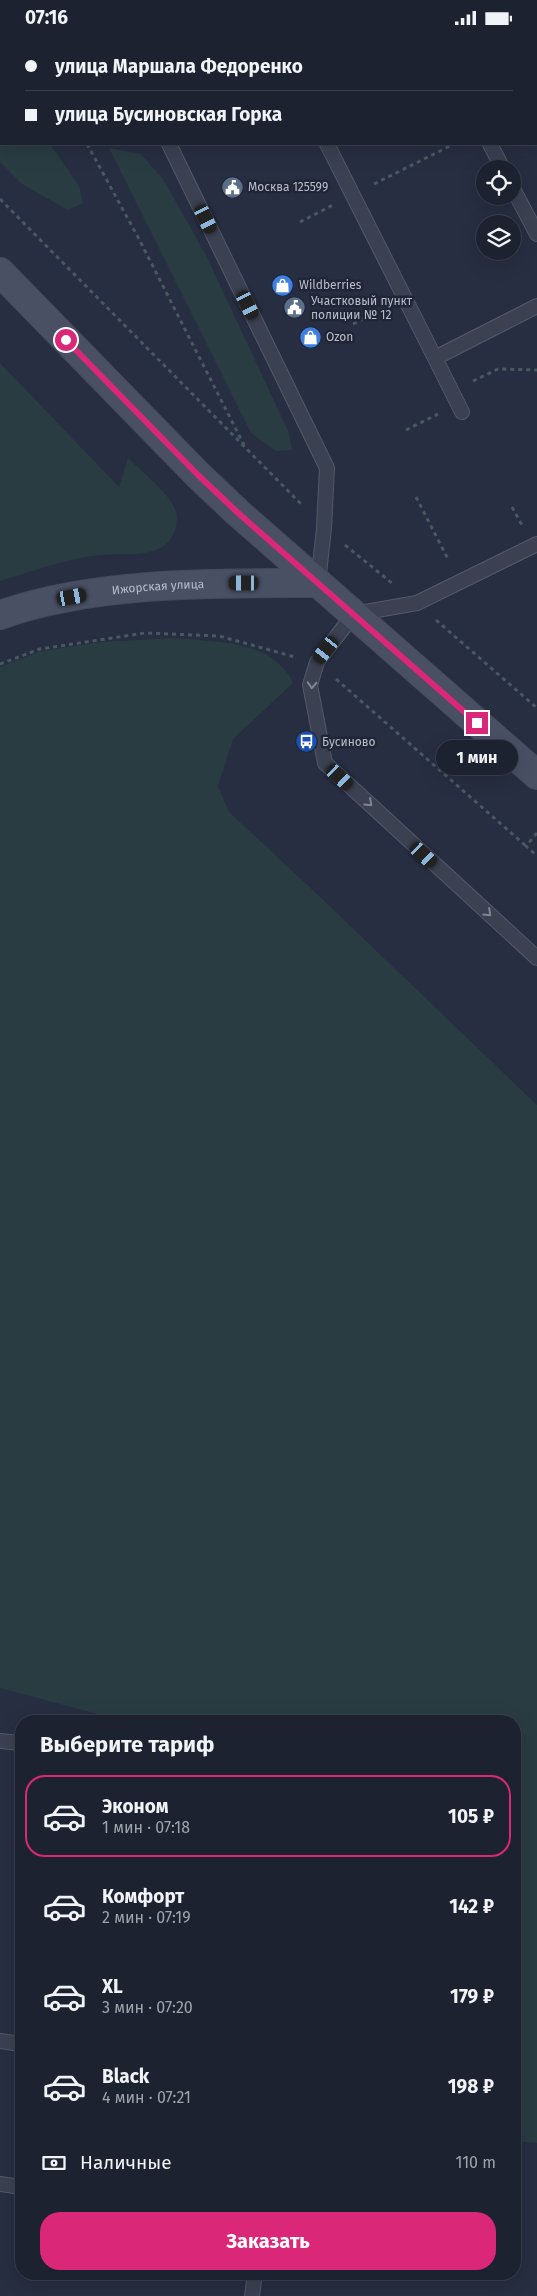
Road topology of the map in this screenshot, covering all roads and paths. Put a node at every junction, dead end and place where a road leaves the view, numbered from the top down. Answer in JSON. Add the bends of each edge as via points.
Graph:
{"nodes":[{"id":1,"x":88,"y":145,"type":"edge"},
{"id":2,"x":169,"y":145,"type":"edge"},
{"id":3,"x":327,"y":145,"type":"edge"},
{"id":4,"x":452,"y":145,"type":"edge"},
{"id":5,"x":491,"y":145,"type":"edge"},
{"id":6,"x":498,"y":160,"type":"edge"},
{"id":7,"x":352,"y":195,"type":"junction"},
{"id":8,"x":0,"y":199,"type":"edge"},
{"id":9,"x":521,"y":204,"type":"edge"},
{"id":10,"x":300,"y":222,"type":"dead end"},
{"id":11,"x":537,"y":234,"type":"edge"},
{"id":12,"x":0,"y":272,"type":"edge"},
{"id":13,"x":405,"y":298,"type":"junction"},
{"id":14,"x":537,"y":306,"type":"edge"},
{"id":15,"x":353,"y":325,"type":"dead end"},
{"id":16,"x":435,"y":358,"type":"junction"},
{"id":17,"x":537,"y":370,"type":"edge"},
{"id":18,"x":458,"y":402,"type":"junction"},
{"id":19,"x":406,"y":430,"type":"dead end"},
{"id":20,"x":245,"y":448,"type":"junction"},
{"id":21,"x":416,"y":497,"type":"dead end"},
{"id":22,"x":324,"y":528,"type":"junction"},
{"id":23,"x":537,"y":544,"type":"edge"},
{"id":24,"x":460,"y":582,"type":"junction"},
{"id":25,"x":318,"y":583,"type":"junction"},
{"id":26,"x":416,"y":603,"type":"junction"},
{"id":27,"x":354,"y":614,"type":"junction"},
{"id":28,"x":0,"y":615,"type":"edge"},
{"id":29,"x":317,"y":662,"type":"junction"},
{"id":30,"x":0,"y":664,"type":"edge"},
{"id":31,"x":537,"y":708,"type":"edge"},
{"id":32,"x":537,"y":775,"type":"edge"},
{"id":33,"x":537,"y":833,"type":"edge"},
{"id":34,"x":526,"y":846,"type":"junction"},
{"id":35,"x":537,"y":856,"type":"edge"},
{"id":36,"x":537,"y":958,"type":"edge"},
{"id":37,"x":0,"y":1741,"type":"edge"},
{"id":38,"x":15,"y":1742,"type":"edge"},
{"id":39,"x":0,"y":2041,"type":"edge"},
{"id":40,"x":15,"y":2043,"type":"edge"},
{"id":41,"x":0,"y":2185,"type":"edge"},
{"id":42,"x":15,"y":2186,"type":"edge"},
{"id":43,"x":254,"y":2280,"type":"edge"},
{"id":44,"x":252,"y":2296,"type":"edge"}],
"edges":[{"from":1,"to":20,"type":"path"},
{"from":2,"to":22,"type":"lane","via":[[327,469]]},
{"from":3,"to":7,"type":"lane"},
{"from":4,"to":7,"type":"path"},
{"from":5,"to":6,"type":"lane"},
{"from":7,"to":10,"type":"path"},
{"from":7,"to":13,"type":"lane"},
{"from":8,"to":20,"type":"path"},
{"from":9,"to":11,"type":"lane"},
{"from":12,"to":25,"type":"street","via":[[198,475]]},
{"from":13,"to":15,"type":"path"},
{"from":13,"to":16,"type":"lane"},
{"from":14,"to":16,"type":"lane"},
{"from":16,"to":18,"type":"lane"},
{"from":17,"to":18,"type":"path","via":[[498,369]]},
{"from":18,"to":19,"type":"path"},
{"from":20,"to":22,"type":"path"},
{"from":21,"to":24,"type":"path"},
{"from":22,"to":25,"type":"lane"},
{"from":22,"to":26,"type":"path"},
{"from":23,"to":24,"type":"lane"},
{"from":24,"to":26,"type":"lane"},
{"from":25,"to":27,"type":"street"},
{"from":25,"to":28,"type":"street","name":"Ижорская улица","via":[[226,583],[99,592]]},
{"from":26,"to":27,"type":"lane"},
{"from":26,"to":31,"type":"path"},
{"from":27,"to":29,"type":"lane"},
{"from":27,"to":32,"type":"street"},
{"from":29,"to":30,"type":"path","via":[[219,636],[145,633],[40,649]]},
{"from":29,"to":34,"type":"path"},
{"from":29,"to":36,"type":"lane","one_way":true,"via":[[310,685],[326,763]]},
{"from":33,"to":34,"type":"path"},
{"from":34,"to":35,"type":"path"},
{"from":37,"to":38,"type":"lane"},
{"from":39,"to":40,"type":"lane"},
{"from":41,"to":42,"type":"lane"},
{"from":43,"to":44,"type":"lane"}]}
